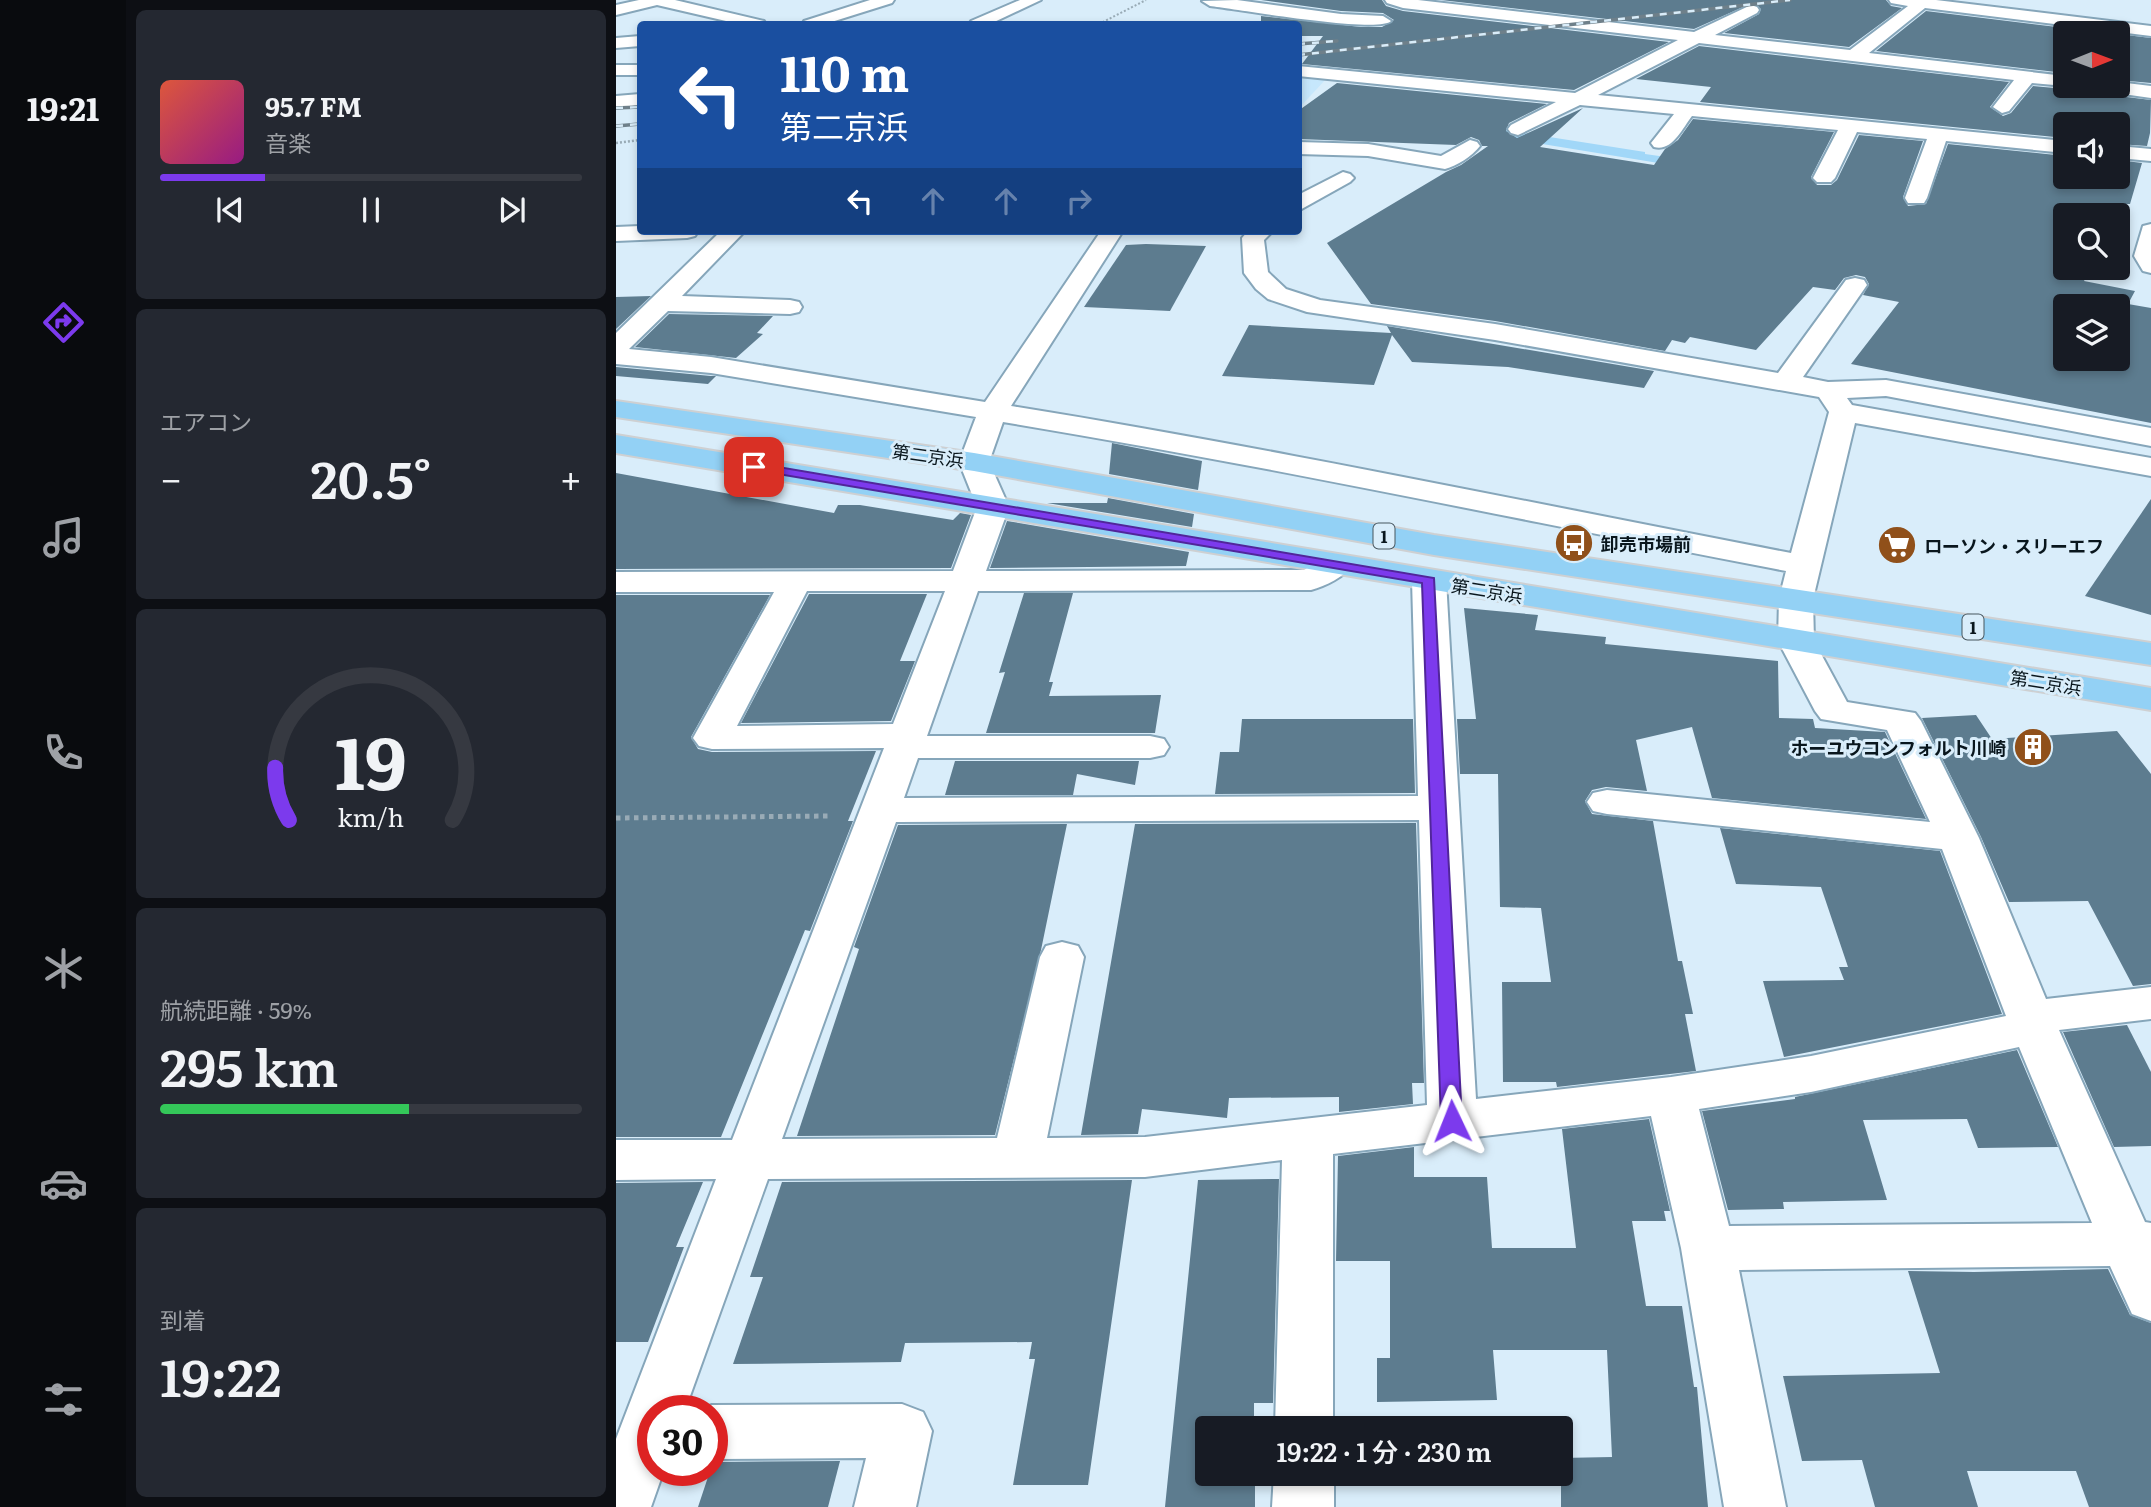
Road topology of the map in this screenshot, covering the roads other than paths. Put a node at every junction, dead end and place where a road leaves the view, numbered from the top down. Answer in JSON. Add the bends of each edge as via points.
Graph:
{"nodes":[{"id":1,"x":657,"y":0,"type":"edge"},
{"id":2,"x":886,"y":0,"type":"edge"},
{"id":3,"x":1033,"y":0,"type":"edge"},
{"id":4,"x":1897,"y":0,"type":"edge"},
{"id":5,"x":1210,"y":1,"type":"edge"},
{"id":6,"x":1401,"y":1,"type":"edge"},
{"id":7,"x":1922,"y":3,"type":"junction"},
{"id":8,"x":1258,"y":8,"type":"junction"},
{"id":9,"x":616,"y":10,"type":"edge"},
{"id":10,"x":1751,"y":10,"type":"dead end"},
{"id":11,"x":1234,"y":20,"type":"dead end"},
{"id":12,"x":745,"y":21,"type":"edge"},
{"id":13,"x":820,"y":21,"type":"edge"},
{"id":14,"x":984,"y":21,"type":"edge"},
{"id":15,"x":2151,"y":32,"type":"edge"},
{"id":16,"x":1696,"y":38,"type":"junction"},
{"id":17,"x":637,"y":41,"type":"edge"},
{"id":18,"x":616,"y":43,"type":"edge"},
{"id":19,"x":2005,"y":52,"type":"dead end"},
{"id":20,"x":1854,"y":56,"type":"junction"},
{"id":21,"x":616,"y":70,"type":"edge"},
{"id":22,"x":637,"y":70,"type":"edge"},
{"id":23,"x":1302,"y":72,"type":"edge"},
{"id":24,"x":1989,"y":72,"type":"junction"},
{"id":25,"x":2027,"y":77,"type":"junction"},
{"id":26,"x":2053,"y":80,"type":"edge"},
{"id":27,"x":2130,"y":89,"type":"edge"},
{"id":28,"x":1697,"y":91,"type":"dead end"},
{"id":29,"x":2151,"y":92,"type":"edge"},
{"id":30,"x":1577,"y":99,"type":"junction"},
{"id":31,"x":637,"y":100,"type":"edge"},
{"id":32,"x":616,"y":102,"type":"edge"},
{"id":33,"x":2002,"y":107,"type":"dead end"},
{"id":34,"x":1682,"y":109,"type":"junction"},
{"id":35,"x":1851,"y":125,"type":"junction"},
{"id":36,"x":1518,"y":129,"type":"dead end"},
{"id":37,"x":1939,"y":134,"type":"junction"},
{"id":38,"x":1998,"y":140,"type":"junction"},
{"id":39,"x":1661,"y":143,"type":"dead end"},
{"id":40,"x":1470,"y":146,"type":"dead end"},
{"id":41,"x":2053,"y":146,"type":"edge"},
{"id":42,"x":1302,"y":148,"type":"edge"},
{"id":43,"x":2130,"y":153,"type":"edge"},
{"id":44,"x":2151,"y":155,"type":"edge"},
{"id":45,"x":1989,"y":159,"type":"dead end"},
{"id":46,"x":1343,"y":178,"type":"dead end"},
{"id":47,"x":1824,"y":178,"type":"dead end"},
{"id":48,"x":1916,"y":198,"type":"dead end"},
{"id":49,"x":1302,"y":203,"type":"edge"},
{"id":50,"x":2151,"y":231,"type":"edge"},
{"id":51,"x":637,"y":233,"type":"edge"},
{"id":52,"x":616,"y":234,"type":"edge"},
{"id":53,"x":730,"y":235,"type":"edge"},
{"id":54,"x":1109,"y":235,"type":"edge"},
{"id":55,"x":1251,"y":235,"type":"edge"},
{"id":56,"x":2151,"y":265,"type":"edge"},
{"id":57,"x":1855,"y":285,"type":"dead end"},
{"id":58,"x":661,"y":303,"type":"junction"},
{"id":59,"x":790,"y":307,"type":"dead end"},
{"id":60,"x":616,"y":348,"type":"edge"},
{"id":61,"x":616,"y":356,"type":"edge"},
{"id":62,"x":1785,"y":383,"type":"junction"},
{"id":63,"x":1835,"y":401,"type":"junction"},
{"id":64,"x":616,"y":409,"type":"edge"},
{"id":65,"x":992,"y":413,"type":"junction"},
{"id":66,"x":2145,"y":437,"type":"edge"},
{"id":67,"x":616,"y":444,"type":"edge"},
{"id":68,"x":974,"y":462,"type":"junction"},
{"id":69,"x":2151,"y":467,"type":"edge"},
{"id":70,"x":993,"y":507,"type":"junction"},
{"id":71,"x":1337,"y":564,"type":"junction"},
{"id":72,"x":1805,"y":565,"type":"junction"},
{"id":73,"x":966,"y":580,"type":"junction"},
{"id":74,"x":1429,"y":580,"type":"junction"},
{"id":75,"x":796,"y":581,"type":"junction"},
{"id":76,"x":616,"y":582,"type":"edge"},
{"id":77,"x":1796,"y":620,"type":"junction"},
{"id":78,"x":2151,"y":654,"type":"edge"},
{"id":79,"x":2151,"y":699,"type":"edge"},
{"id":80,"x":904,"y":741,"type":"junction"},
{"id":81,"x":1150,"y":747,"type":"dead end"},
{"id":82,"x":1607,"y":802,"type":"dead end"},
{"id":83,"x":1440,"y":808,"type":"junction"},
{"id":84,"x":878,"y":813,"type":"junction"},
{"id":85,"x":1958,"y":838,"type":"junction"},
{"id":86,"x":1062,"y":957,"type":"dead end"},
{"id":87,"x":2151,"y":1003,"type":"edge"},
{"id":88,"x":2032,"y":1022,"type":"junction"},
{"id":89,"x":1671,"y":1095,"type":"junction"},
{"id":90,"x":1452,"y":1121,"type":"junction"},
{"id":91,"x":1308,"y":1138,"type":"junction"},
{"id":92,"x":1018,"y":1157,"type":"junction"},
{"id":93,"x":749,"y":1158,"type":"junction"},
{"id":94,"x":616,"y":1160,"type":"edge"},
{"id":95,"x":2139,"y":1244,"type":"edge"},
{"id":96,"x":1708,"y":1248,"type":"junction"},
{"id":97,"x":2151,"y":1298,"type":"edge"},
{"id":98,"x":663,"y":1395,"type":"edge"},
{"id":99,"x":1304,"y":1416,"type":"edge"},
{"id":100,"x":728,"y":1432,"type":"edge"},
{"id":101,"x":637,"y":1463,"type":"edge"},
{"id":102,"x":1304,"y":1486,"type":"edge"},
{"id":103,"x":620,"y":1507,"type":"edge"},
{"id":104,"x":885,"y":1507,"type":"edge"},
{"id":105,"x":1303,"y":1507,"type":"edge"},
{"id":106,"x":1755,"y":1507,"type":"edge"}],
"edges":[{"from":1,"to":9,"type":"street"},
{"from":1,"to":12,"type":"street"},
{"from":2,"to":13,"type":"street"},
{"from":3,"to":14,"type":"street"},
{"from":4,"to":7,"type":"street"},
{"from":5,"to":8,"type":"street"},
{"from":6,"to":8,"type":"street","via":[[1379,26]]},
{"from":6,"to":16,"type":"street"},
{"from":7,"to":15,"type":"street"},
{"from":7,"to":20,"type":"street"},
{"from":8,"to":11,"type":"street"},
{"from":10,"to":16,"type":"street"},
{"from":16,"to":20,"type":"street"},
{"from":16,"to":30,"type":"street"},
{"from":17,"to":18,"type":"street"},
{"from":19,"to":24,"type":"street"},
{"from":20,"to":24,"type":"street"},
{"from":21,"to":22,"type":"street"},
{"from":23,"to":30,"type":"street"},
{"from":24,"to":25,"type":"street"},
{"from":25,"to":26,"type":"street"},
{"from":25,"to":33,"type":"street"},
{"from":27,"to":29,"type":"street"},
{"from":28,"to":34,"type":"street"},
{"from":30,"to":34,"type":"street"},
{"from":30,"to":36,"type":"street"},
{"from":31,"to":32,"type":"street"},
{"from":34,"to":35,"type":"street"},
{"from":34,"to":39,"type":"street"},
{"from":35,"to":37,"type":"street"},
{"from":35,"to":47,"type":"street"},
{"from":37,"to":38,"type":"street"},
{"from":37,"to":48,"type":"street"},
{"from":38,"to":41,"type":"street"},
{"from":38,"to":45,"type":"street"},
{"from":40,"to":42,"type":"street","via":[[1445,163],[1368,150]]},
{"from":43,"to":44,"type":"street"},
{"from":46,"to":49,"type":"street"},
{"from":50,"to":56,"type":"street","via":[[2146,256]]},
{"from":51,"to":52,"type":"street"},
{"from":53,"to":58,"type":"street"},
{"from":54,"to":65,"type":"street"},
{"from":55,"to":62,"type":"street","via":[[1252,260],[1265,284],[1277,294],[1316,307],[1495,332]]},
{"from":57,"to":62,"type":"street"},
{"from":58,"to":59,"type":"street"},
{"from":58,"to":60,"type":"street"},
{"from":61,"to":65,"type":"street","via":[[711,365]]},
{"from":62,"to":63,"type":"street"},
{"from":63,"to":66,"type":"street","via":[[1886,388]]},
{"from":63,"to":69,"type":"street"},
{"from":63,"to":72,"type":"street"},
{"from":64,"to":68,"type":"highway","name":"第二京浜","number":"1"},
{"from":65,"to":68,"type":"street"},
{"from":65,"to":72,"type":"street","via":[[1197,445]]},
{"from":67,"to":70,"type":"highway","name":"第二京浜","number":"1"},
{"from":68,"to":70,"type":"street"},
{"from":68,"to":77,"type":"highway","name":"第二京浜","number":"1","via":[[1434,545]]},
{"from":70,"to":71,"type":"highway","name":"第二京浜","number":"1"},
{"from":70,"to":73,"type":"street"},
{"from":71,"to":73,"type":"street","via":[[1311,580]]},
{"from":71,"to":74,"type":"highway","name":"第二京浜","number":"1"},
{"from":72,"to":77,"type":"street"},
{"from":73,"to":75,"type":"street"},
{"from":73,"to":80,"type":"street"},
{"from":74,"to":77,"type":"highway","name":"第二京浜","number":"1"},
{"from":74,"to":83,"type":"street"},
{"from":75,"to":76,"type":"street"},
{"from":75,"to":80,"type":"street","via":[[712,737]]},
{"from":77,"to":78,"type":"highway","name":"第二京浜","number":"1"},
{"from":77,"to":79,"type":"highway","name":"第二京浜","number":"1"},
{"from":77,"to":85,"type":"street","via":[[1834,711],[1902,721]]},
{"from":80,"to":81,"type":"street"},
{"from":80,"to":84,"type":"street"},
{"from":82,"to":85,"type":"street"},
{"from":83,"to":84,"type":"street"},
{"from":83,"to":90,"type":"street"},
{"from":84,"to":93,"type":"street"},
{"from":85,"to":88,"type":"street"},
{"from":86,"to":92,"type":"street"},
{"from":87,"to":88,"type":"street"},
{"from":88,"to":89,"type":"street","via":[[1811,1074]]},
{"from":88,"to":95,"type":"street"},
{"from":89,"to":90,"type":"street"},
{"from":89,"to":96,"type":"street"},
{"from":90,"to":91,"type":"street"},
{"from":91,"to":92,"type":"street","via":[[1145,1157]]},
{"from":91,"to":99,"type":"street"},
{"from":92,"to":93,"type":"street"},
{"from":93,"to":94,"type":"street"},
{"from":93,"to":98,"type":"street"},
{"from":95,"to":96,"type":"street"},
{"from":95,"to":97,"type":"street"},
{"from":96,"to":106,"type":"street"},
{"from":100,"to":104,"type":"street","via":[[902,1431]]},
{"from":101,"to":103,"type":"street"},
{"from":102,"to":105,"type":"street"}]}
